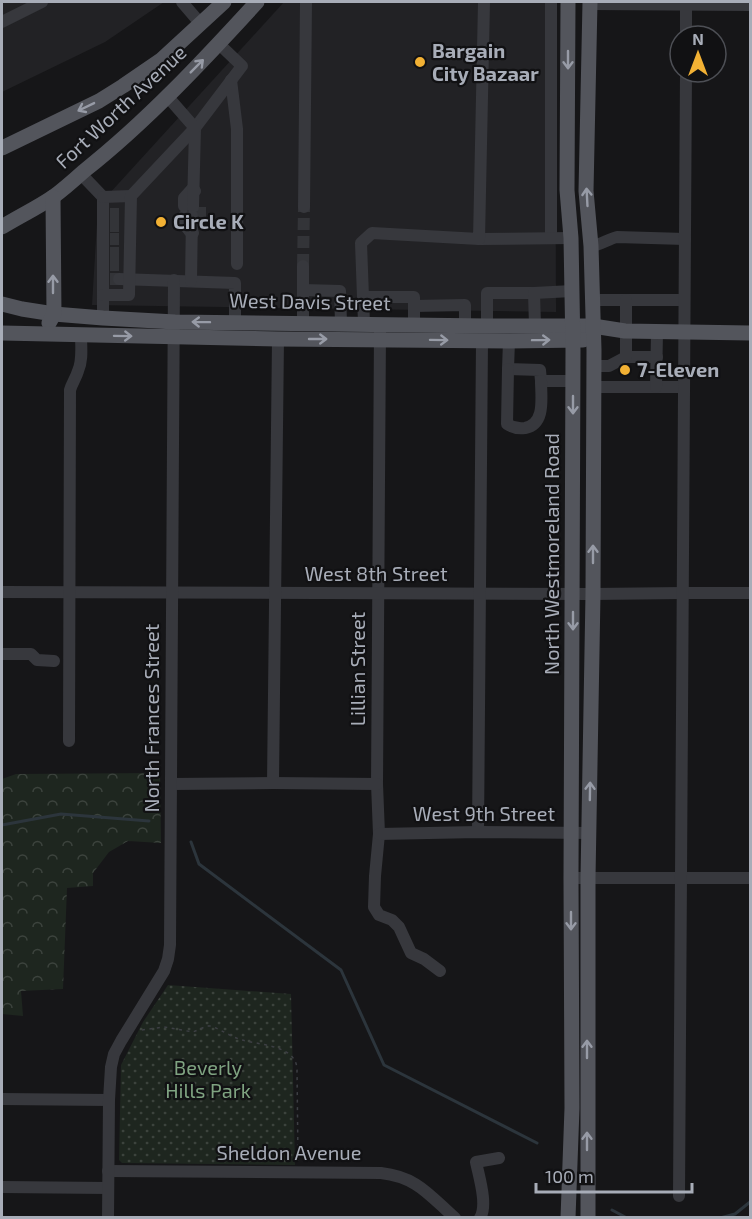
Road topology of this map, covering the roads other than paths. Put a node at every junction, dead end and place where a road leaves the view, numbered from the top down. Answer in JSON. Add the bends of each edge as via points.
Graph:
{"nodes":[{"id":1,"x":42,"y":2,"type":"edge"},
{"id":2,"x":182,"y":2,"type":"edge"},
{"id":3,"x":224,"y":2,"type":"edge"},
{"id":4,"x":257,"y":2,"type":"edge"},
{"id":5,"x":306,"y":2,"type":"edge"},
{"id":6,"x":484,"y":2,"type":"edge"},
{"id":7,"x":551,"y":2,"type":"edge"},
{"id":8,"x":568,"y":2,"type":"edge"},
{"id":9,"x":590,"y":3,"type":"edge"},
{"id":10,"x":686,"y":3,"type":"edge"},
{"id":11,"x":750,"y":5,"type":"edge"},
{"id":12,"x":2,"y":22,"type":"edge"},
{"id":13,"x":200,"y":23,"type":"junction"},
{"id":14,"x":686,"y":24,"type":"edge"},
{"id":15,"x":219,"y":44,"type":"junction"},
{"id":16,"x":231,"y":80,"type":"junction"},
{"id":17,"x":686,"y":84,"type":"edge"},
{"id":18,"x":167,"y":96,"type":"junction"},
{"id":19,"x":195,"y":128,"type":"junction"},
{"id":20,"x":2,"y":148,"type":"edge"},
{"id":21,"x":81,"y":174,"type":"junction"},
{"id":22,"x":103,"y":196,"type":"junction"},
{"id":23,"x":131,"y":196,"type":"junction"},
{"id":24,"x":53,"y":197,"type":"junction"},
{"id":25,"x":304,"y":207,"type":"tunnel mouth"},
{"id":26,"x":2,"y":212,"type":"edge"},
{"id":27,"x":29,"y":212,"type":"junction"},
{"id":28,"x":2,"y":227,"type":"edge"},
{"id":29,"x":116,"y":227,"type":"junction"},
{"id":30,"x":551,"y":238,"type":"junction"},
{"id":31,"x":571,"y":238,"type":"junction"},
{"id":32,"x":479,"y":239,"type":"junction"},
{"id":33,"x":685,"y":239,"type":"junction"},
{"id":34,"x":591,"y":242,"type":"junction"},
{"id":35,"x":115,"y":259,"type":"junction"},
{"id":36,"x":237,"y":264,"type":"dead end"},
{"id":37,"x":303,"y":266,"type":"tunnel mouth"},
{"id":38,"x":115,"y":279,"type":"junction"},
{"id":39,"x":174,"y":280,"type":"junction"},
{"id":40,"x":191,"y":281,"type":"junction"},
{"id":41,"x":303,"y":290,"type":"junction"},
{"id":42,"x":572,"y":291,"type":"junction"},
{"id":43,"x":534,"y":293,"type":"junction"},
{"id":44,"x":103,"y":295,"type":"junction"},
{"id":45,"x":363,"y":297,"type":"junction"},
{"id":46,"x":592,"y":300,"type":"junction"},
{"id":47,"x":626,"y":300,"type":"junction"},
{"id":48,"x":683,"y":300,"type":"junction"},
{"id":49,"x":2,"y":304,"type":"edge"},
{"id":50,"x":414,"y":306,"type":"junction"},
{"id":51,"x":54,"y":314,"type":"junction"},
{"id":52,"x":103,"y":318,"type":"junction"},
{"id":53,"x":175,"y":322,"type":"junction"},
{"id":54,"x":235,"y":322,"type":"junction"},
{"id":55,"x":303,"y":323,"type":"junction"},
{"id":56,"x":341,"y":323,"type":"junction"},
{"id":57,"x":364,"y":323,"type":"junction"},
{"id":58,"x":380,"y":323,"type":"junction"},
{"id":59,"x":414,"y":324,"type":"junction"},
{"id":60,"x":465,"y":325,"type":"junction"},
{"id":61,"x":535,"y":326,"type":"junction"},
{"id":62,"x":622,"y":331,"type":"junction"},
{"id":63,"x":593,"y":332,"type":"junction"},
{"id":64,"x":657,"y":332,"type":"junction"},
{"id":65,"x":683,"y":332,"type":"junction"},
{"id":66,"x":2,"y":333,"type":"edge"},
{"id":67,"x":485,"y":333,"type":"junction"},
{"id":68,"x":573,"y":333,"type":"junction"},
{"id":69,"x":750,"y":333,"type":"edge"},
{"id":70,"x":35,"y":334,"type":"junction"},
{"id":71,"x":81,"y":335,"type":"junction"},
{"id":72,"x":174,"y":337,"type":"junction"},
{"id":73,"x":278,"y":339,"type":"junction"},
{"id":74,"x":380,"y":339,"type":"junction"},
{"id":75,"x":509,"y":341,"type":"junction"},
{"id":76,"x":626,"y":357,"type":"junction"},
{"id":77,"x":657,"y":357,"type":"junction"},
{"id":78,"x":601,"y":366,"type":"junction"},
{"id":79,"x":508,"y":369,"type":"junction"},
{"id":80,"x":541,"y":381,"type":"junction"},
{"id":81,"x":573,"y":381,"type":"junction"},
{"id":82,"x":601,"y":387,"type":"junction"},
{"id":83,"x":656,"y":387,"type":"junction"},
{"id":84,"x":683,"y":387,"type":"junction"},
{"id":85,"x":2,"y":592,"type":"edge"},
{"id":86,"x":69,"y":592,"type":"junction"},
{"id":87,"x":173,"y":592,"type":"junction"},
{"id":88,"x":275,"y":593,"type":"junction"},
{"id":89,"x":378,"y":593,"type":"junction"},
{"id":90,"x":683,"y":593,"type":"junction"},
{"id":91,"x":750,"y":593,"type":"edge"},
{"id":92,"x":480,"y":594,"type":"junction"},
{"id":93,"x":573,"y":594,"type":"junction"},
{"id":94,"x":593,"y":594,"type":"junction"},
{"id":95,"x":2,"y":654,"type":"edge"},
{"id":96,"x":54,"y":661,"type":"dead end"},
{"id":97,"x":69,"y":741,"type":"dead end"},
{"id":98,"x":273,"y":783,"type":"junction"},
{"id":99,"x":172,"y":784,"type":"junction"},
{"id":100,"x":377,"y":784,"type":"junction"},
{"id":101,"x":478,"y":832,"type":"junction"},
{"id":102,"x":572,"y":833,"type":"junction"},
{"id":103,"x":589,"y":833,"type":"junction"},
{"id":104,"x":379,"y":834,"type":"junction"},
{"id":105,"x":571,"y":878,"type":"junction"},
{"id":106,"x":588,"y":878,"type":"junction"},
{"id":107,"x":680,"y":878,"type":"junction"},
{"id":108,"x":750,"y":878,"type":"edge"},
{"id":109,"x":440,"y":970,"type":"dead end"},
{"id":110,"x":2,"y":1099,"type":"edge"},
{"id":111,"x":109,"y":1100,"type":"junction"},
{"id":112,"x":579,"y":1107,"type":"junction"},
{"id":113,"x":499,"y":1158,"type":"dead end"},
{"id":114,"x":108,"y":1172,"type":"junction"},
{"id":115,"x":2,"y":1187,"type":"edge"},
{"id":116,"x":108,"y":1188,"type":"junction"},
{"id":117,"x":678,"y":1196,"type":"dead end"},
{"id":118,"x":108,"y":1218,"type":"edge"},
{"id":119,"x":455,"y":1218,"type":"edge"},
{"id":120,"x":480,"y":1218,"type":"edge"},
{"id":121,"x":568,"y":1218,"type":"edge"},
{"id":122,"x":588,"y":1218,"type":"edge"}],
"edges":[{"from":1,"to":12,"type":"street"},
{"from":2,"to":13,"type":"street"},
{"from":3,"to":13,"type":"main road","name":"Fort Worth Avenue"},
{"from":4,"to":15,"type":"main road","name":"Fort Worth Avenue"},
{"from":5,"to":25,"type":"street"},
{"from":6,"to":32,"type":"street"},
{"from":7,"to":8,"type":"street"},
{"from":7,"to":30,"type":"street"},
{"from":8,"to":9,"type":"main road"},
{"from":8,"to":31,"type":"main road","name":"North Westmoreland Road","one_way":true,"via":[[567,190]]},
{"from":9,"to":10,"type":"street"},
{"from":34,"to":9,"type":"main road","name":"North Westmoreland Road","one_way":true,"via":[[586,191]]},
{"from":10,"to":11,"type":"street"},
{"from":10,"to":14,"type":"street"},
{"from":13,"to":15,"type":"main road"},
{"from":13,"to":20,"type":"main road","name":"Fort Worth Avenue","one_way":true,"via":[[161,60],[123,86]]},
{"from":15,"to":16,"type":"street","via":[[242,66]]},
{"from":18,"to":15,"type":"main road","name":"Fort Worth Avenue","one_way":true},
{"from":16,"to":19,"type":"street"},
{"from":16,"to":36,"type":"street","via":[[237,129]]},
{"from":17,"to":33,"type":"street"},
{"from":18,"to":19,"type":"street"},
{"from":18,"to":21,"type":"main road","name":"Fort Worth Avenue"},
{"from":19,"to":23,"type":"street"},
{"from":19,"to":40,"type":"street","via":[[192,212],[184,224],[192,234]]},
{"from":21,"to":22,"type":"street"},
{"from":21,"to":24,"type":"main road","name":"Fort Worth Avenue"},
{"from":22,"to":23,"type":"street"},
{"from":22,"to":29,"type":"street"},
{"from":23,"to":29,"type":"street"},
{"from":24,"to":27,"type":"main road","name":"Fort Worth Avenue"},
{"from":51,"to":24,"type":"main road","one_way":true},
{"from":26,"to":27,"type":"main road"},
{"from":27,"to":28,"type":"main road","name":"Fort Worth Avenue"},
{"from":29,"to":35,"type":"street"},
{"from":29,"to":35,"type":"street"},
{"from":30,"to":31,"type":"street"},
{"from":30,"to":32,"type":"street"},
{"from":31,"to":34,"type":"main road"},
{"from":31,"to":42,"type":"main road","name":"North Westmoreland Road"},
{"from":32,"to":45,"type":"street","via":[[372,233],[361,243]]},
{"from":33,"to":34,"type":"street","via":[[617,237],[598,245]]},
{"from":33,"to":48,"type":"street"},
{"from":34,"to":46,"type":"main road","name":"North Westmoreland Road"},
{"from":35,"to":38,"type":"street"},
{"from":35,"to":38,"type":"street"},
{"from":37,"to":41,"type":"street"},
{"from":38,"to":39,"type":"street"},
{"from":38,"to":44,"type":"street"},
{"from":38,"to":44,"type":"street","via":[[129,295]]},
{"from":39,"to":40,"type":"street"},
{"from":39,"to":53,"type":"street","name":"North Frances Street"},
{"from":40,"to":54,"type":"street","via":[[235,283]]},
{"from":41,"to":55,"type":"street"},
{"from":41,"to":56,"type":"street","via":[[340,291]]},
{"from":42,"to":43,"type":"street"},
{"from":42,"to":68,"type":"main road","name":"North Westmoreland Road"},
{"from":43,"to":61,"type":"street"},
{"from":43,"to":67,"type":"street","via":[[487,293]]},
{"from":44,"to":52,"type":"street"},
{"from":45,"to":50,"type":"street","via":[[414,297]]},
{"from":45,"to":57,"type":"street"},
{"from":46,"to":47,"type":"street"},
{"from":46,"to":63,"type":"main road","name":"North Westmoreland Road"},
{"from":47,"to":48,"type":"street"},
{"from":47,"to":62,"type":"street"},
{"from":48,"to":65,"type":"street"},
{"from":49,"to":51,"type":"main road","name":"West Davis Street"},
{"from":50,"to":59,"type":"street"},
{"from":50,"to":60,"type":"street","via":[[465,305]]},
{"from":51,"to":52,"type":"main road","name":"West Davis Street"},
{"from":51,"to":70,"type":"main road","via":[[48,326]]},
{"from":52,"to":53,"type":"main road","name":"West Davis Street"},
{"from":54,"to":53,"type":"main road","name":"West Davis Street","one_way":true},
{"from":53,"to":72,"type":"street","name":"North Frances Street"},
{"from":54,"to":55,"type":"main road","name":"West Davis Street"},
{"from":55,"to":56,"type":"main road","name":"West Davis Street"},
{"from":56,"to":57,"type":"main road","name":"West Davis Street"},
{"from":57,"to":58,"type":"main road","name":"West Davis Street"},
{"from":58,"to":59,"type":"main road","name":"West Davis Street"},
{"from":58,"to":74,"type":"street","name":"Lillian Street"},
{"from":59,"to":60,"type":"main road","name":"West Davis Street"},
{"from":60,"to":67,"type":"main road","name":"West Davis Street"},
{"from":61,"to":67,"type":"main road","name":"West Davis Street"},
{"from":61,"to":68,"type":"main road","name":"West Davis Street"},
{"from":62,"to":63,"type":"main road","name":"West Davis Street"},
{"from":62,"to":64,"type":"main road","name":"West Davis Street"},
{"from":62,"to":76,"type":"street"},
{"from":63,"to":68,"type":"main road","name":"West Davis Street"},
{"from":63,"to":78,"type":"main road","name":"North Westmoreland Road"},
{"from":64,"to":65,"type":"main road","name":"West Davis Street"},
{"from":64,"to":77,"type":"street"},
{"from":65,"to":69,"type":"main road","name":"West Davis Street"},
{"from":65,"to":84,"type":"street"},
{"from":66,"to":70,"type":"main road","name":"West Davis Street"},
{"from":74,"to":67,"type":"main road","name":"West Davis Street","one_way":true},
{"from":67,"to":75,"type":"main road","name":"West Davis Street"},
{"from":67,"to":92,"type":"street"},
{"from":75,"to":68,"type":"main road","name":"West Davis Street","one_way":true},
{"from":68,"to":81,"type":"main road","name":"North Westmoreland Road"},
{"from":70,"to":71,"type":"main road","name":"West Davis Street"},
{"from":71,"to":72,"type":"main road","name":"West Davis Street","one_way":true},
{"from":71,"to":86,"type":"street","via":[[81,360],[70,390]]},
{"from":72,"to":73,"type":"main road","name":"West Davis Street"},
{"from":72,"to":87,"type":"street","name":"North Frances Street"},
{"from":73,"to":74,"type":"main road","name":"West Davis Street","one_way":true},
{"from":73,"to":88,"type":"street"},
{"from":74,"to":89,"type":"street","name":"Lillian Street"},
{"from":75,"to":79,"type":"street"},
{"from":76,"to":77,"type":"street"},
{"from":76,"to":78,"type":"street"},
{"from":77,"to":83,"type":"street"},
{"from":78,"to":82,"type":"main road","name":"North Westmoreland Road"},
{"from":79,"to":80,"type":"street","via":[[540,370]]},
{"from":79,"to":80,"type":"street","via":[[507,424],[512,427],[533,426],[539,420]]},
{"from":80,"to":81,"type":"street"},
{"from":81,"to":93,"type":"main road","name":"North Westmoreland Road","one_way":true},
{"from":82,"to":83,"type":"street"},
{"from":94,"to":82,"type":"main road","name":"North Westmoreland Road","one_way":true},
{"from":83,"to":84,"type":"street"},
{"from":84,"to":90,"type":"street"},
{"from":85,"to":86,"type":"street","name":"West 8th Street"},
{"from":86,"to":87,"type":"street","name":"West 8th Street"},
{"from":86,"to":97,"type":"street"},
{"from":87,"to":88,"type":"street","name":"West 8th Street"},
{"from":87,"to":99,"type":"street","name":"North Frances Street"},
{"from":88,"to":89,"type":"street","name":"West 8th Street"},
{"from":88,"to":98,"type":"street"},
{"from":89,"to":92,"type":"street","name":"West 8th Street"},
{"from":89,"to":100,"type":"street","name":"Lillian Street"},
{"from":90,"to":91,"type":"street","name":"West 8th Street"},
{"from":90,"to":94,"type":"street","name":"West 8th Street"},
{"from":90,"to":107,"type":"street"},
{"from":92,"to":93,"type":"street","name":"West 8th Street"},
{"from":92,"to":101,"type":"street"},
{"from":93,"to":94,"type":"street","name":"West 8th Street"},
{"from":93,"to":102,"type":"main road","name":"North Westmoreland Road","one_way":true},
{"from":103,"to":94,"type":"main road","name":"North Westmoreland Road","one_way":true},
{"from":95,"to":96,"type":"street","via":[[31,654],[37,660]]},
{"from":98,"to":99,"type":"street"},
{"from":98,"to":100,"type":"street"},
{"from":99,"to":111,"type":"street","name":"North Frances Street","via":[[168,960],[114,1054]]},
{"from":100,"to":104,"type":"street","name":"Lillian Street"},
{"from":101,"to":102,"type":"street","name":"West 9th Street"},
{"from":101,"to":104,"type":"street","name":"West 9th Street"},
{"from":102,"to":103,"type":"street","name":"West 9th Street"},
{"from":102,"to":105,"type":"main road","name":"North Westmoreland Road"},
{"from":103,"to":106,"type":"main road","name":"North Westmoreland Road"},
{"from":104,"to":109,"type":"street","name":"Lillian Street","via":[[374,907],[379,915],[399,927],[411,953]]},
{"from":105,"to":106,"type":"street"},
{"from":105,"to":112,"type":"main road","name":"North Westmoreland Road","one_way":true},
{"from":106,"to":107,"type":"street"},
{"from":112,"to":106,"type":"main road","name":"North Westmoreland Road","one_way":true},
{"from":107,"to":108,"type":"street"},
{"from":107,"to":117,"type":"street"},
{"from":110,"to":111,"type":"street"},
{"from":111,"to":114,"type":"street","name":"North Frances Street"},
{"from":112,"to":121,"type":"main road"},
{"from":122,"to":112,"type":"main road","one_way":true},
{"from":113,"to":120,"type":"street","via":[[476,1162],[484,1204]]},
{"from":114,"to":116,"type":"street","name":"North Frances Street"},
{"from":114,"to":119,"type":"street","name":"Sheldon Avenue","via":[[381,1173],[409,1180]]},
{"from":115,"to":116,"type":"street"},
{"from":116,"to":118,"type":"street","name":"North Frances Street"}]}
